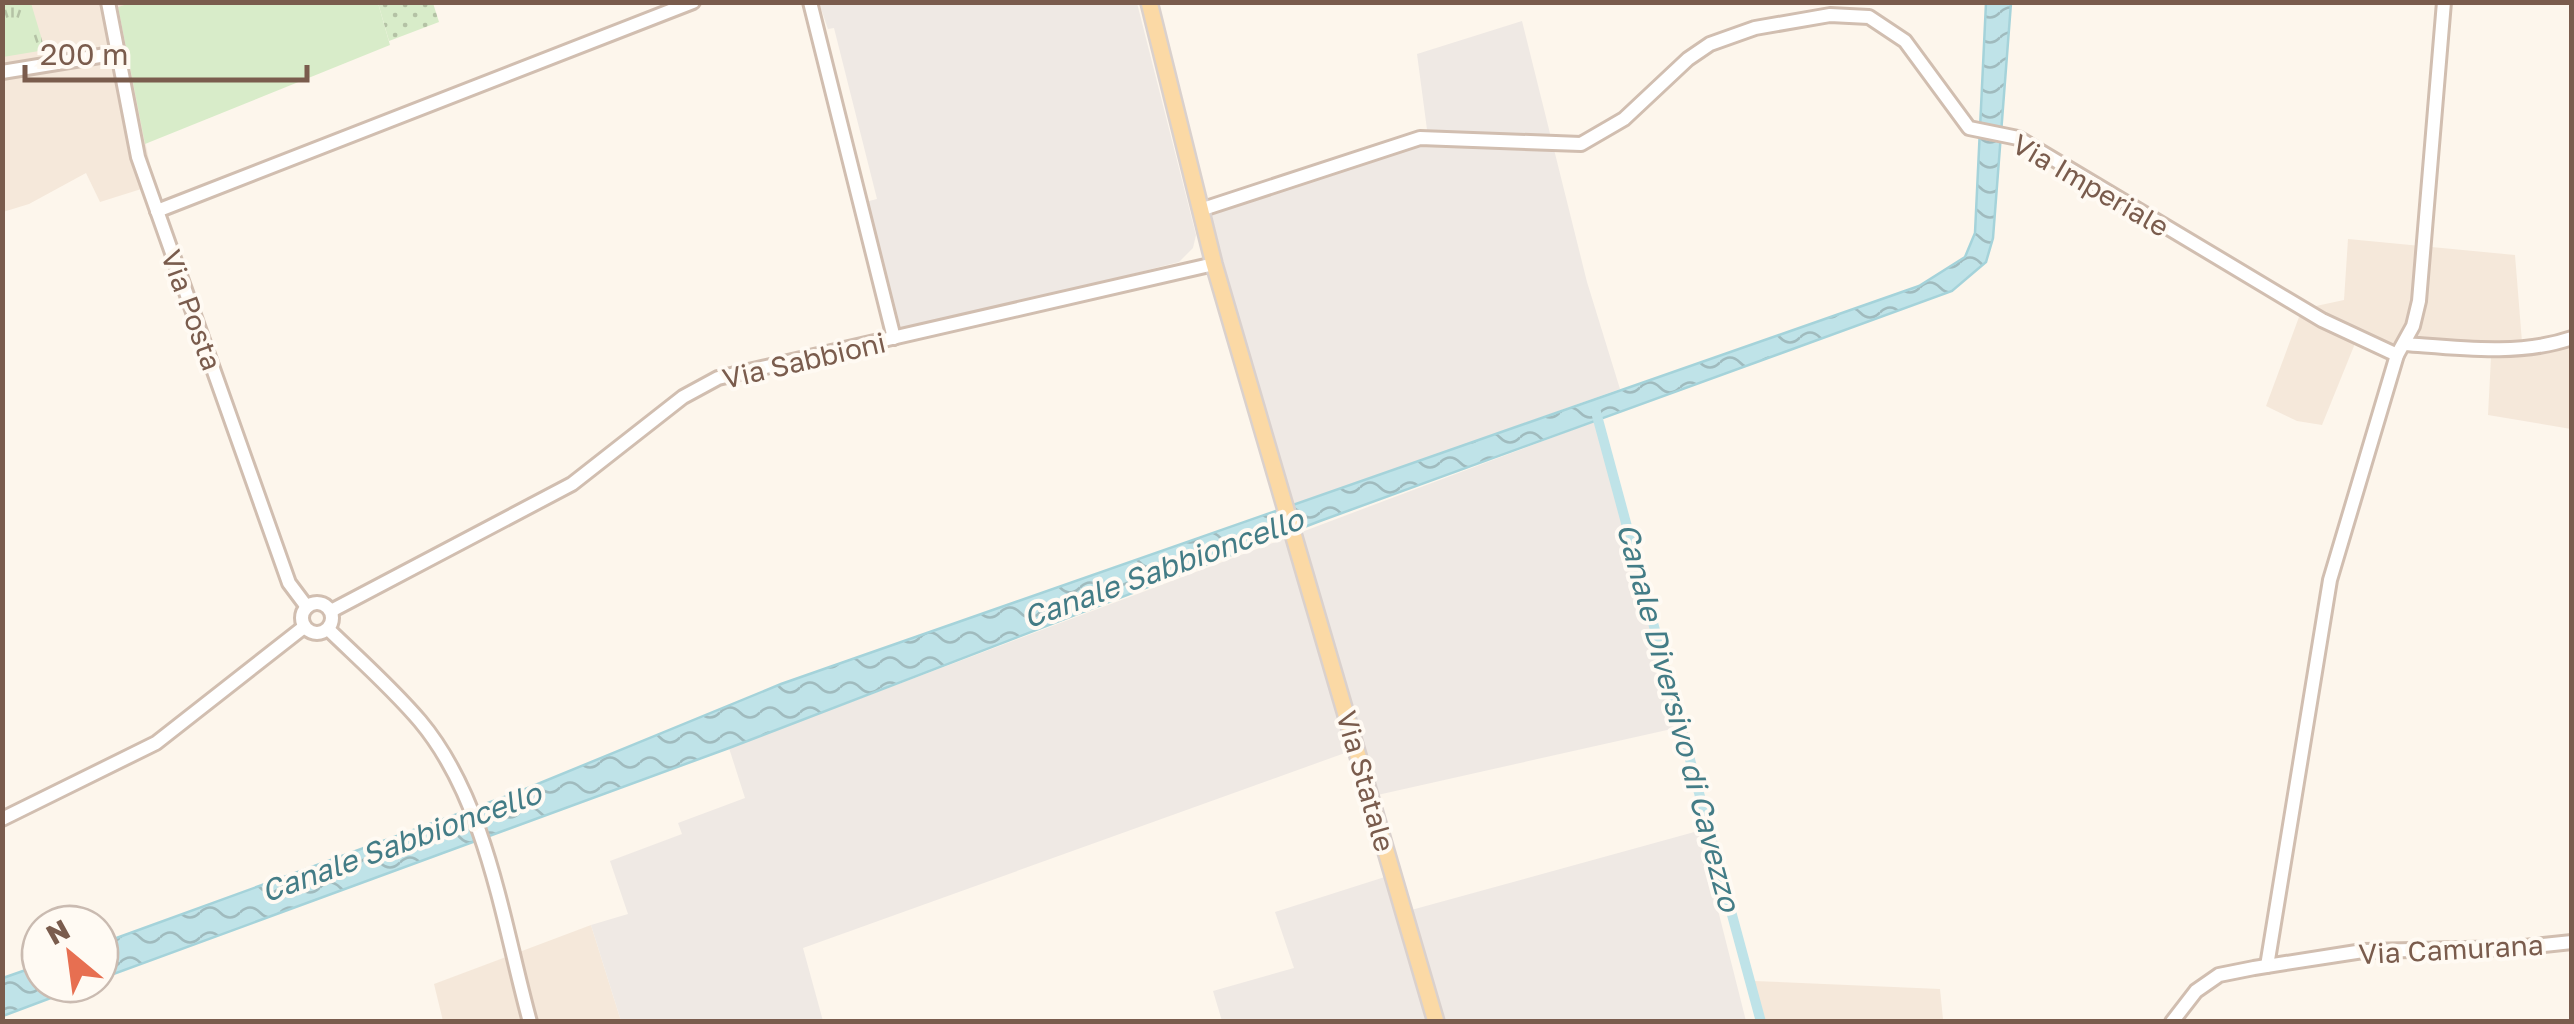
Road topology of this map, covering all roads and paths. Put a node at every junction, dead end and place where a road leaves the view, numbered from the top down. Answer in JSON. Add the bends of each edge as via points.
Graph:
{"nodes":[{"id":1,"x":108,"y":2,"type":"edge"},
{"id":2,"x":693,"y":2,"type":"edge"},
{"id":3,"x":1150,"y":2,"type":"edge"},
{"id":4,"x":2444,"y":2,"type":"edge"},
{"id":5,"x":808,"y":7,"type":"edge"},
{"id":6,"x":118,"y":53,"type":"junction"},
{"id":7,"x":2,"y":72,"type":"edge"},
{"id":8,"x":1200,"y":210,"type":"junction"},
{"id":9,"x":157,"y":211,"type":"junction"},
{"id":10,"x":1214,"y":264,"type":"junction"},
{"id":11,"x":894,"y":338,"type":"junction"},
{"id":12,"x":2572,"y":338,"type":"edge"},
{"id":13,"x":2401,"y":350,"type":"junction"},
{"id":14,"x":307,"y":607,"type":"junction"},
{"id":15,"x":331,"y":611,"type":"junction"},
{"id":16,"x":304,"y":627,"type":"junction"},
{"id":17,"x":328,"y":630,"type":"junction"},
{"id":18,"x":2,"y":818,"type":"edge"},
{"id":19,"x":2572,"y":942,"type":"edge"},
{"id":20,"x":2267,"y":966,"type":"junction"},
{"id":21,"x":530,"y":1022,"type":"edge"},
{"id":22,"x":1436,"y":1022,"type":"edge"},
{"id":23,"x":2172,"y":1022,"type":"edge"}],
"edges":[{"from":1,"to":6,"type":"street","name":"Via Posta"},
{"from":2,"to":9,"type":"street"},
{"from":3,"to":8,"type":"main road","name":"Via Statale"},
{"from":4,"to":13,"type":"street","via":[[2420,302]]},
{"from":5,"to":11,"type":"street"},
{"from":6,"to":7,"type":"street"},
{"from":6,"to":9,"type":"street","name":"Via Posta","via":[[135,144]]},
{"from":8,"to":10,"type":"main road","name":"Via Statale"},
{"from":8,"to":13,"type":"street","name":"Via Imperiale","via":[[1420,138],[1581,144],[1624,120],[1710,44],[1830,14],[1869,18],[1904,40],[1962,122],[1978,134],[2008,134],[2322,320]]},
{"from":9,"to":14,"type":"street","name":"Via Posta","via":[[290,583]]},
{"from":10,"to":11,"type":"street","name":"Via Sabbioni"},
{"from":10,"to":22,"type":"main road","name":"Via Statale"},
{"from":11,"to":15,"type":"street","name":"Via Sabbioni","via":[[707,384],[572,484]]},
{"from":12,"to":13,"type":"street"},
{"from":13,"to":20,"type":"street","via":[[2330,580]]},
{"from":14,"to":15,"type":"street","via":[[317,603]]},
{"from":14,"to":16,"type":"street"},
{"from":15,"to":17,"type":"street"},
{"from":16,"to":17,"type":"street"},
{"from":16,"to":18,"type":"street","via":[[156,743]]},
{"from":17,"to":21,"type":"street","via":[[421,722],[466,805]]},
{"from":19,"to":20,"type":"street","name":"Via Camurana","via":[[2363,951]]},
{"from":20,"to":23,"type":"street","name":"Via Camurana","via":[[2219,975]]}]}
